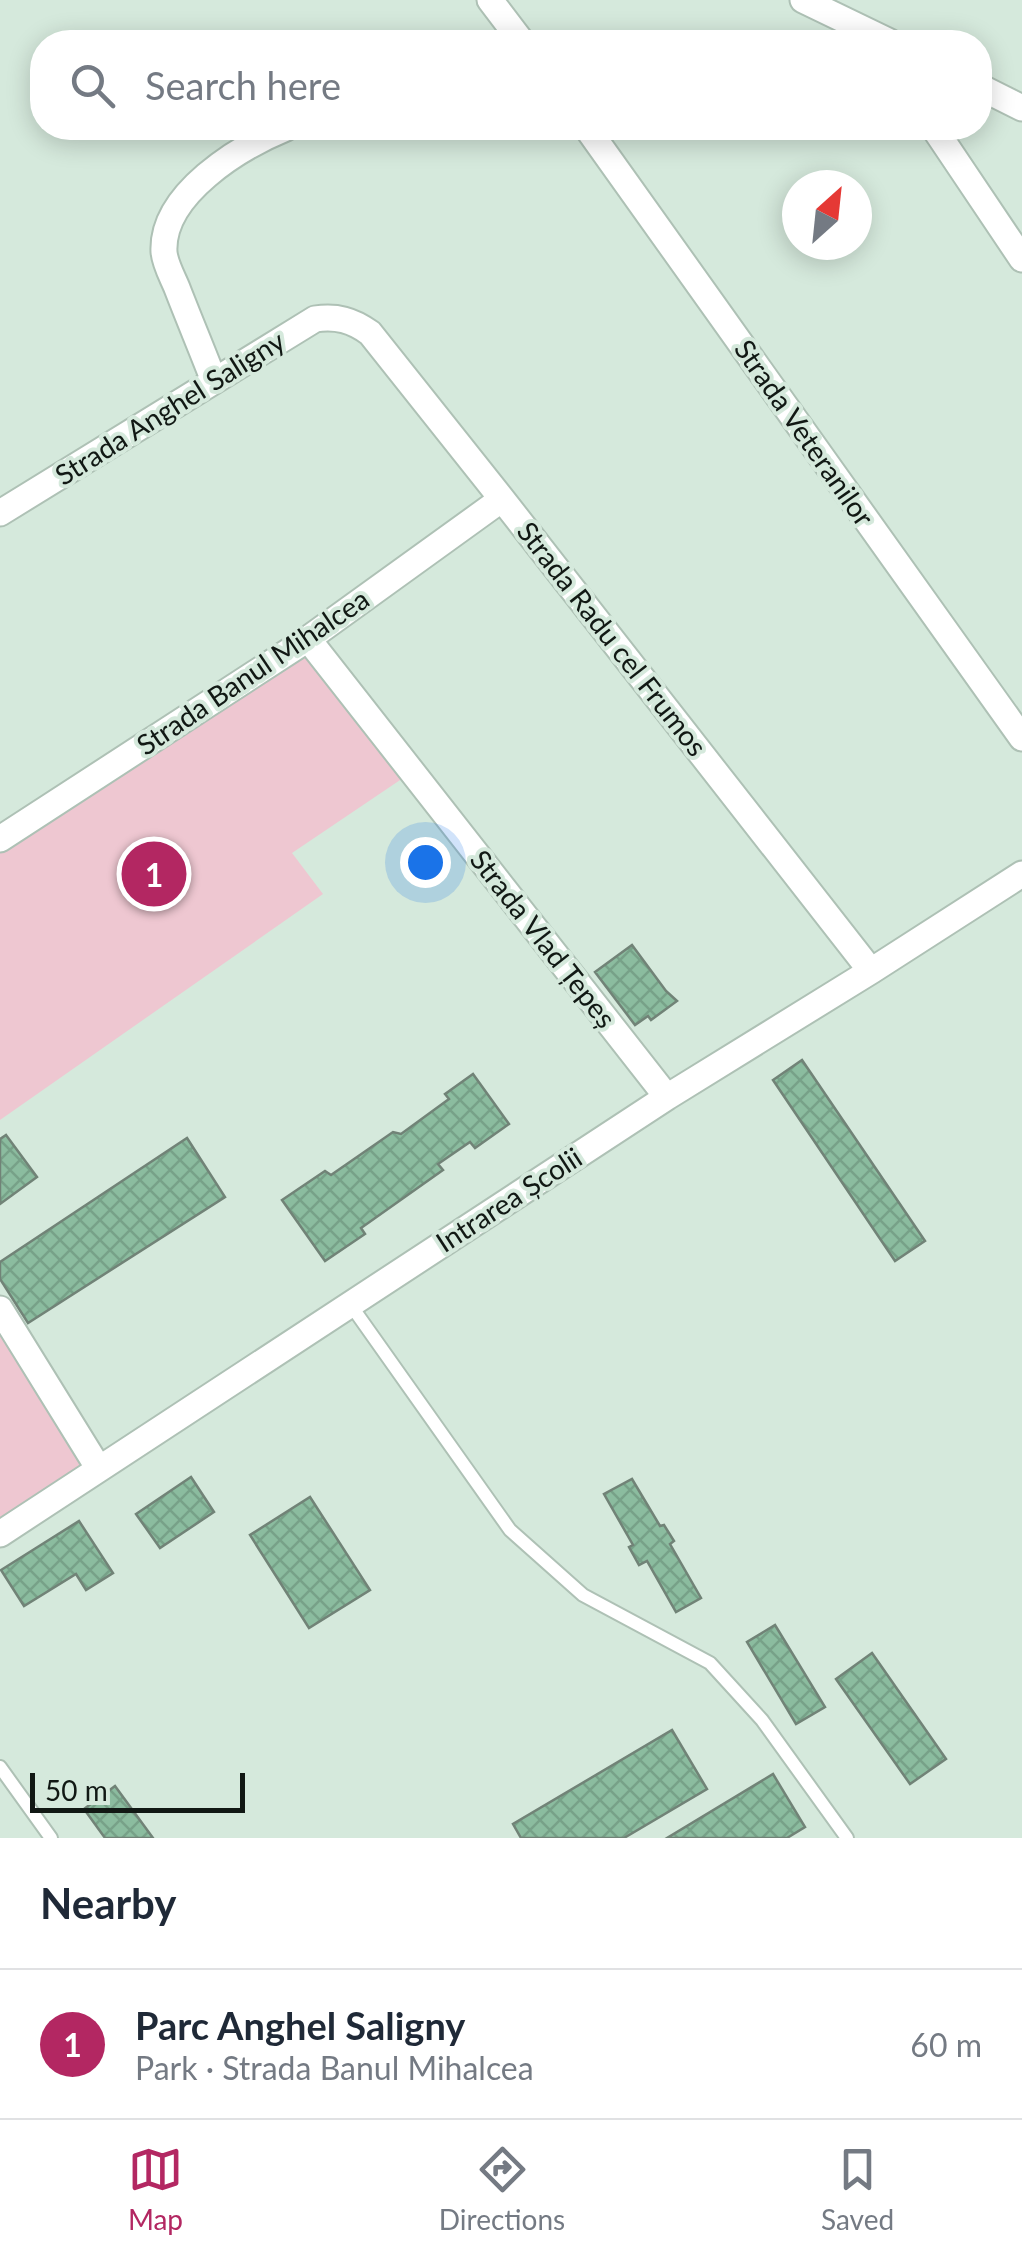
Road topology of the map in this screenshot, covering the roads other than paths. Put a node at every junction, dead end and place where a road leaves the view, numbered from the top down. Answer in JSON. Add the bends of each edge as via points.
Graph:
{"nodes":[{"id":1,"x":490,"y":0,"type":"edge"},
{"id":2,"x":803,"y":0,"type":"edge"},
{"id":3,"x":513,"y":30,"type":"edge"},
{"id":4,"x":861,"y":30,"type":"edge"},
{"id":5,"x":992,"y":93,"type":"edge"},
{"id":6,"x":1022,"y":108,"type":"edge"},
{"id":7,"x":258,"y":140,"type":"edge"},
{"id":8,"x":596,"y":140,"type":"edge"},
{"id":9,"x":942,"y":140,"type":"edge"},
{"id":10,"x":1022,"y":259,"type":"edge"},
{"id":11,"x":344,"y":319,"type":"joint"},
{"id":12,"x":214,"y":381,"type":"junction"},
{"id":13,"x":502,"y":499,"type":"junction"},
{"id":14,"x":0,"y":513,"type":"edge"},
{"id":15,"x":308,"y":639,"type":"junction"},
{"id":16,"x":1022,"y":738,"type":"edge"},
{"id":17,"x":0,"y":838,"type":"edge"},
{"id":18,"x":1022,"y":874,"type":"edge"},
{"id":19,"x":871,"y":970,"type":"junction"},
{"id":20,"x":666,"y":1097,"type":"junction"},
{"id":21,"x":350,"y":1304,"type":"junction"},
{"id":22,"x":0,"y":1309,"type":"edge"},
{"id":23,"x":100,"y":1468,"type":"junction"},
{"id":24,"x":0,"y":1534,"type":"edge"},
{"id":25,"x":0,"y":1767,"type":"edge"},
{"id":26,"x":51,"y":1838,"type":"edge"},
{"id":27,"x":847,"y":1838,"type":"edge"}],
"edges":[{"from":1,"to":3,"type":"street"},
{"from":2,"to":4,"type":"street"},
{"from":5,"to":6,"type":"street"},
{"from":7,"to":12,"type":"street","via":[[184,196],[168,226],[164,254]]},
{"from":8,"to":16,"type":"street","name":"Strada Veteranilor"},
{"from":9,"to":10,"type":"street"},
{"from":11,"to":12,"type":"street","name":"Strada Anghel Saligny","via":[[315,319]]},
{"from":11,"to":13,"type":"street","name":"Strada Radu cel Frumos","via":[[370,333]]},
{"from":12,"to":14,"type":"street","name":"Strada Anghel Saligny"},
{"from":13,"to":15,"type":"street","name":"Strada Banul Mihalcea"},
{"from":13,"to":19,"type":"street","name":"Strada Radu cel Frumos"},
{"from":15,"to":17,"type":"street","name":"Strada Banul Mihalcea"},
{"from":15,"to":20,"type":"street","name":"Strada Vlad Țepeș"},
{"from":18,"to":19,"type":"street","name":"Intrarea Școlii"},
{"from":19,"to":20,"type":"street","name":"Intrarea Școlii"},
{"from":20,"to":21,"type":"street","name":"Intrarea Școlii"},
{"from":21,"to":23,"type":"street","name":"Intrarea Școlii"},
{"from":21,"to":27,"type":"lane","via":[[510,1530],[584,1595],[710,1663],[762,1720]]},
{"from":22,"to":23,"type":"street"},
{"from":23,"to":24,"type":"street","name":"Intrarea Școlii"},
{"from":25,"to":26,"type":"lane"}]}
